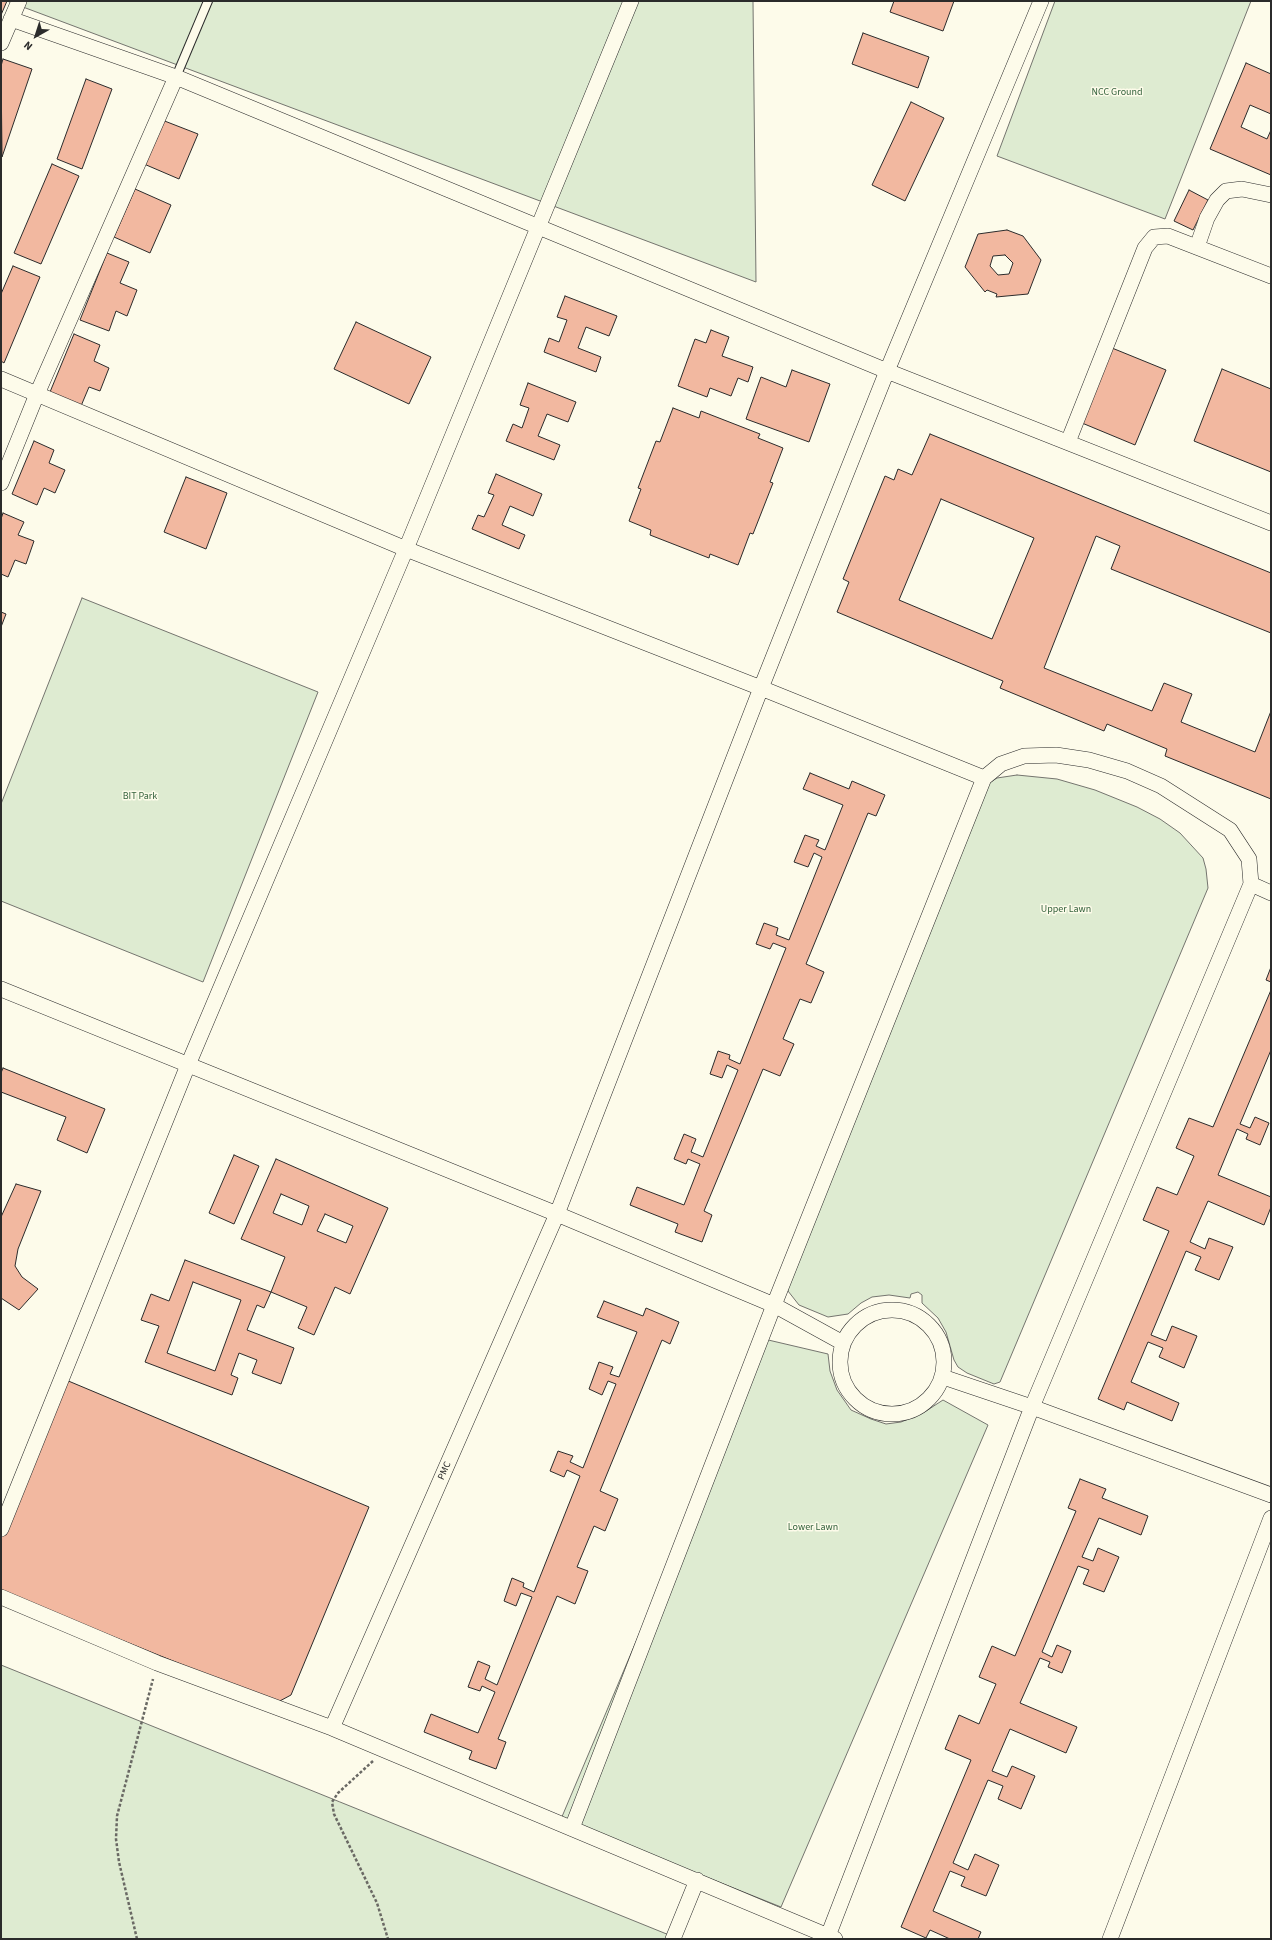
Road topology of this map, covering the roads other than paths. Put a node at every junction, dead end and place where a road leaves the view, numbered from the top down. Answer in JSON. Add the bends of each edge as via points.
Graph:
{"nodes":[{"id":1,"x":19,"y":1,"type":"edge"},
{"id":2,"x":208,"y":1,"type":"edge"},
{"id":3,"x":631,"y":1,"type":"edge"},
{"id":4,"x":1041,"y":1,"type":"edge"},
{"id":5,"x":11,"y":19,"type":"junction"},
{"id":6,"x":1,"y":43,"type":"edge"},
{"id":7,"x":176,"y":77,"type":"junction"},
{"id":8,"x":1271,"y":195,"type":"edge"},
{"id":9,"x":539,"y":228,"type":"junction"},
{"id":10,"x":1197,"y":247,"type":"junction"},
{"id":11,"x":1271,"y":276,"type":"edge"},
{"id":12,"x":887,"y":371,"type":"junction"},
{"id":13,"x":1,"y":379,"type":"edge"},
{"id":14,"x":37,"y":394,"type":"junction"},
{"id":15,"x":1068,"y":442,"type":"junction"},
{"id":16,"x":1,"y":483,"type":"edge"},
{"id":17,"x":1271,"y":523,"type":"edge"},
{"id":18,"x":406,"y":549,"type":"junction"},
{"id":19,"x":761,"y":688,"type":"junction"},
{"id":20,"x":984,"y":778,"type":"junction"},
{"id":21,"x":1251,"y":884,"type":"junction"},
{"id":22,"x":1271,"y":892,"type":"edge"},
{"id":23,"x":1,"y":989,"type":"edge"},
{"id":24,"x":188,"y":1065,"type":"junction"},
{"id":25,"x":558,"y":1214,"type":"junction"},
{"id":26,"x":774,"y":1305,"type":"junction"},
{"id":27,"x":843,"y":1343,"type":"junction"},
{"id":28,"x":943,"y":1377,"type":"junction"},
{"id":29,"x":1032,"y":1407,"type":"junction"},
{"id":30,"x":1271,"y":1495,"type":"edge"},
{"id":31,"x":1271,"y":1518,"type":"edge"},
{"id":32,"x":1,"y":1529,"type":"edge"},
{"id":33,"x":1,"y":1597,"type":"edge"},
{"id":34,"x":332,"y":1728,"type":"junction"},
{"id":35,"x":572,"y":1828,"type":"junction"},
{"id":36,"x":697,"y":1880,"type":"junction"},
{"id":37,"x":832,"y":1937,"type":"edge"},
{"id":38,"x":673,"y":1939,"type":"edge"},
{"id":39,"x":1110,"y":1939,"type":"edge"}],
"edges":[{"from":1,"to":5,"type":"street"},
{"from":2,"to":7,"type":"lane"},
{"from":3,"to":9,"type":"street"},
{"from":4,"to":12,"type":"street","name":"PMC"},
{"from":5,"to":6,"type":"street"},
{"from":5,"to":7,"type":"street"},
{"from":7,"to":9,"type":"street"},
{"from":7,"to":14,"type":"street"},
{"from":8,"to":10,"type":"street","via":[[1242,189],[1226,191],[1217,200],[1207,218]]},
{"from":9,"to":12,"type":"street"},
{"from":9,"to":18,"type":"street"},
{"from":10,"to":11,"type":"street"},
{"from":10,"to":15,"type":"street","via":[[1168,236],[1154,237],[1145,248]]},
{"from":12,"to":15,"type":"street"},
{"from":12,"to":19,"type":"street","name":"PMC"},
{"from":13,"to":14,"type":"street"},
{"from":14,"to":16,"type":"street"},
{"from":14,"to":18,"type":"street"},
{"from":15,"to":17,"type":"street"},
{"from":18,"to":19,"type":"street"},
{"from":18,"to":24,"type":"street"},
{"from":19,"to":20,"type":"street"},
{"from":19,"to":25,"type":"street","name":"PMC"},
{"from":20,"to":21,"type":"street","via":[[1001,764],[1024,756],[1063,756],[1089,760],[1127,771],[1161,786],[1230,830],[1249,859]]},
{"from":20,"to":26,"type":"street"},
{"from":21,"to":22,"type":"street"},
{"from":21,"to":29,"type":"street"},
{"from":23,"to":24,"type":"street"},
{"from":24,"to":25,"type":"street"},
{"from":24,"to":32,"type":"street"},
{"from":25,"to":26,"type":"street"},
{"from":25,"to":34,"type":"street","name":"PMC"},
{"from":26,"to":27,"type":"street"},
{"from":26,"to":35,"type":"street"},
{"from":27,"to":28,"type":"street","via":[[854,1326],[870,1314],[890,1310],[911,1313],[928,1324],[940,1340],[945,1360]]},
{"from":27,"to":28,"type":"street","via":[[840,1364],[844,1384],[856,1400],[874,1411],[894,1415],[914,1410],[931,1398]]},
{"from":28,"to":29,"type":"street"},
{"from":29,"to":30,"type":"street"},
{"from":29,"to":37,"type":"street"},
{"from":31,"to":39,"type":"street"},
{"from":33,"to":34,"type":"street","via":[[157,1663]]},
{"from":34,"to":35,"type":"street"},
{"from":35,"to":36,"type":"street"},
{"from":36,"to":37,"type":"street"},
{"from":36,"to":38,"type":"street"}]}
